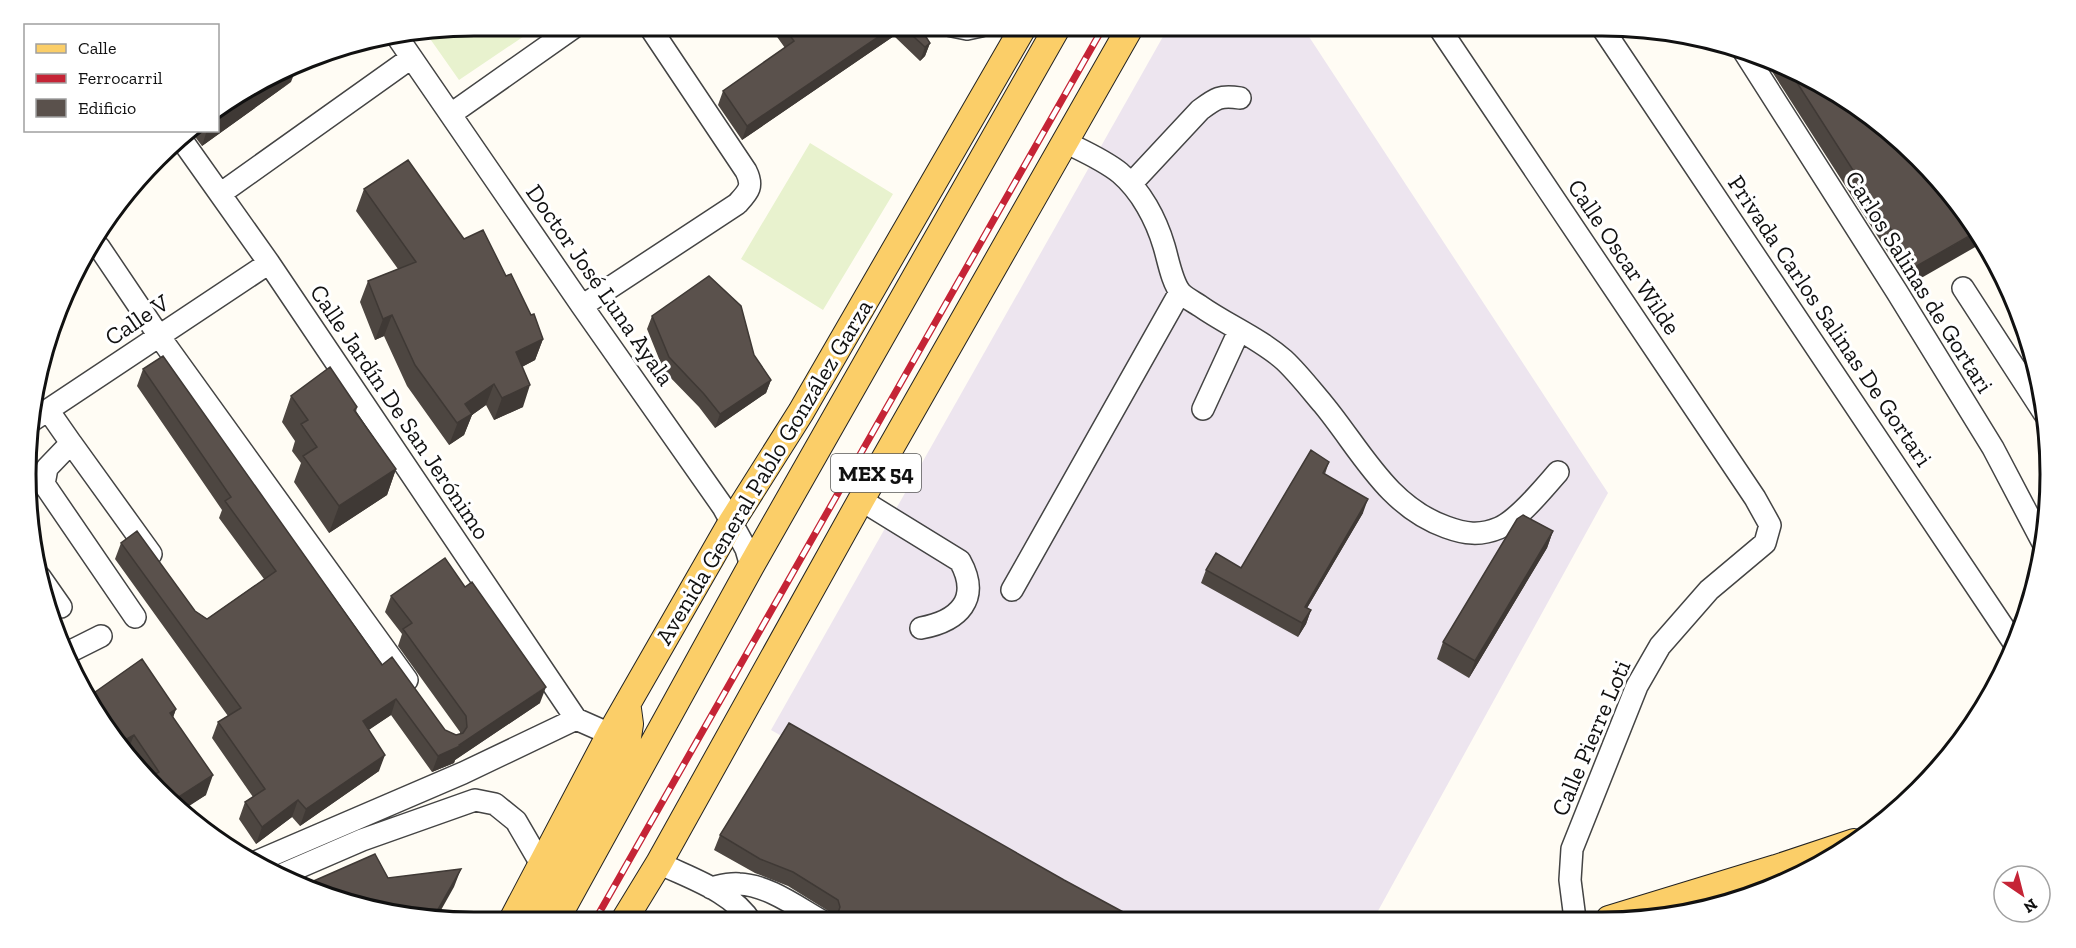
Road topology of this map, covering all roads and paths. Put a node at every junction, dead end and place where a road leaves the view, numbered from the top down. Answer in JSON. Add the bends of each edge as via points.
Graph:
{"nodes":[{"id":1,"x":562,"y":36,"type":"edge"},
{"id":2,"x":656,"y":36,"type":"edge"},
{"id":3,"x":1018,"y":36,"type":"edge"},
{"id":4,"x":1052,"y":36,"type":"edge"},
{"id":5,"x":1125,"y":36,"type":"edge"},
{"id":6,"x":1445,"y":36,"type":"edge"},
{"id":7,"x":1608,"y":36,"type":"edge"},
{"id":8,"x":401,"y":42,"type":"edge"},
{"id":9,"x":411,"y":58,"type":"junction"},
{"id":10,"x":1750,"y":62,"type":"edge"},
{"id":11,"x":1240,"y":98,"type":"dead end"},
{"id":12,"x":450,"y":114,"type":"junction"},
{"id":13,"x":1065,"y":142,"type":"junction"},
{"id":14,"x":185,"y":145,"type":"edge"},
{"id":15,"x":1131,"y":184,"type":"junction"},
{"id":16,"x":220,"y":194,"type":"junction"},
{"id":17,"x":100,"y":248,"type":"edge"},
{"id":18,"x":269,"y":263,"type":"junction"},
{"id":19,"x":1963,"y":288,"type":"dead end"},
{"id":20,"x":1180,"y":292,"type":"junction"},
{"id":21,"x":582,"y":306,"type":"junction"},
{"id":22,"x":1239,"y":331,"type":"junction"},
{"id":23,"x":159,"y":336,"type":"junction"},
{"id":24,"x":2033,"y":396,"type":"edge"},
{"id":25,"x":1203,"y":409,"type":"dead end"},
{"id":26,"x":41,"y":415,"type":"edge"},
{"id":27,"x":71,"y":443,"type":"junction"},
{"id":28,"x":1558,"y":472,"type":"dead end"},
{"id":29,"x":861,"y":500,"type":"junction"},
{"id":30,"x":1767,"y":516,"type":"joint"},
{"id":31,"x":731,"y":523,"type":"junction"},
{"id":32,"x":2036,"y":531,"type":"edge"},
{"id":33,"x":751,"y":566,"type":"junction"},
{"id":34,"x":165,"y":573,"type":"edge"},
{"id":35,"x":1012,"y":590,"type":"dead end"},
{"id":36,"x":54,"y":597,"type":"edge"},
{"id":37,"x":61,"y":607,"type":"dead end"},
{"id":38,"x":135,"y":617,"type":"dead end"},
{"id":39,"x":921,"y":628,"type":"dead end"},
{"id":40,"x":101,"y":636,"type":"dead end"},
{"id":41,"x":2009,"y":636,"type":"edge"},
{"id":42,"x":73,"y":650,"type":"edge"},
{"id":43,"x":422,"y":701,"type":"edge"},
{"id":44,"x":627,"y":703,"type":"junction"},
{"id":45,"x":576,"y":719,"type":"junction"},
{"id":46,"x":610,"y":734,"type":"junction"},
{"id":47,"x":463,"y":773,"type":"junction"},
{"id":48,"x":474,"y":800,"type":"junction"},
{"id":49,"x":354,"y":819,"type":"junction"},
{"id":50,"x":362,"y":840,"type":"junction"},
{"id":51,"x":264,"y":858,"type":"edge"},
{"id":52,"x":659,"y":863,"type":"junction"},
{"id":53,"x":541,"y":864,"type":"junction"},
{"id":54,"x":289,"y":871,"type":"edge"},
{"id":55,"x":1785,"y":872,"type":"edge"},
{"id":56,"x":711,"y":888,"type":"junction"},
{"id":57,"x":1644,"y":910,"type":"edge"},
{"id":58,"x":516,"y":912,"type":"edge"},
{"id":59,"x":537,"y":912,"type":"edge"},
{"id":60,"x":561,"y":912,"type":"edge"},
{"id":61,"x":629,"y":912,"type":"edge"},
{"id":62,"x":744,"y":912,"type":"edge"},
{"id":63,"x":806,"y":912,"type":"edge"},
{"id":64,"x":1574,"y":912,"type":"edge"}],
"edges":[{"from":1,"to":12,"type":"street"},
{"from":2,"to":21,"type":"street","via":[[746,171],[750,188],[730,209]]},
{"from":3,"to":31,"type":"main road","name":"Avenida General Pablo González Garza","via":[[801,412]]},
{"from":4,"to":33,"type":"main road","name":"Avenida General Pablo González Garza","number":"MEX 54"},
{"from":5,"to":13,"type":"main road","number":"MEX 54"},
{"from":6,"to":30,"type":"street","name":"Calle Oscar Wilde"},
{"from":7,"to":41,"type":"street","name":"Privada Carlos Salinas De Gortari"},
{"from":8,"to":9,"type":"street","name":"Doctor José Luna Ayala"},
{"from":9,"to":12,"type":"street","name":"Doctor José Luna Ayala"},
{"from":9,"to":16,"type":"street"},
{"from":10,"to":32,"type":"street","name":"Carlos Salinas de Gortari","via":[[1993,448]]},
{"from":11,"to":15,"type":"street","via":[[1225,96],[1200,110]]},
{"from":12,"to":21,"type":"street","name":"Doctor José Luna Ayala"},
{"from":13,"to":15,"type":"street","via":[[1119,172]]},
{"from":13,"to":29,"type":"main road","number":"MEX 54"},
{"from":14,"to":16,"type":"street","name":"Calle Jardín De San Jerónimo"},
{"from":15,"to":20,"type":"street","via":[[1157,228]]},
{"from":16,"to":18,"type":"street","name":"Calle Jardín De San Jerónimo"},
{"from":17,"to":23,"type":"street"},
{"from":18,"to":23,"type":"street","name":"Calle V"},
{"from":18,"to":45,"type":"street","name":"Calle Jardín De San Jerónimo"},
{"from":19,"to":24,"type":"street"},
{"from":20,"to":22,"type":"street"},
{"from":20,"to":35,"type":"street"},
{"from":21,"to":31,"type":"street","name":"Doctor José Luna Ayala"},
{"from":22,"to":25,"type":"street"},
{"from":22,"to":28,"type":"street","via":[[1284,361],[1324,405],[1379,480],[1430,522],[1471,535],[1501,527]]},
{"from":23,"to":26,"type":"street","name":"Calle V"},
{"from":23,"to":43,"type":"street"},
{"from":26,"to":27,"type":"street"},
{"from":27,"to":34,"type":"street"},
{"from":27,"to":38,"type":"street","via":[[47,468],[44,484]]},
{"from":29,"to":39,"type":"street","via":[[960,561],[966,573],[970,585],[959,612]]},
{"from":29,"to":52,"type":"main road","number":"MEX 54"},
{"from":30,"to":64,"type":"street","name":"Calle Pierre Loti","via":[[1770,525],[1765,543],[1708,590],[1660,646],[1637,686],[1572,849],[1570,880]]},
{"from":31,"to":33,"type":"street","name":"Doctor José Luna Ayala"},
{"from":31,"to":44,"type":"main road","name":"Avenida General Pablo González Garza"},
{"from":33,"to":60,"type":"main road","name":"Avenida General Pablo González Garza","number":"MEX 54"},
{"from":36,"to":37,"type":"street"},
{"from":40,"to":42,"type":"street"},
{"from":44,"to":46,"type":"main road","name":"Avenida General Pablo González Garza"},
{"from":44,"to":59,"type":"main road","via":[[628,737],[604,788],[556,867]]},
{"from":45,"to":46,"type":"street"},
{"from":45,"to":47,"type":"street"},
{"from":46,"to":53,"type":"main road","name":"Avenida General Pablo González Garza"},
{"from":47,"to":48,"type":"street"},
{"from":47,"to":49,"type":"street"},
{"from":48,"to":50,"type":"street"},
{"from":48,"to":53,"type":"street","via":[[495,804],[516,820]]},
{"from":49,"to":50,"type":"street"},
{"from":49,"to":51,"type":"street"},
{"from":50,"to":54,"type":"street"},
{"from":52,"to":56,"type":"street"},
{"from":52,"to":61,"type":"main road","number":"MEX 54"},
{"from":53,"to":58,"type":"main road","name":"Avenida General Pablo González Garza"},
{"from":55,"to":57,"type":"main road"},
{"from":56,"to":62,"type":"street"},
{"from":56,"to":63,"type":"street","via":[[737,883],[752,886]]}]}
